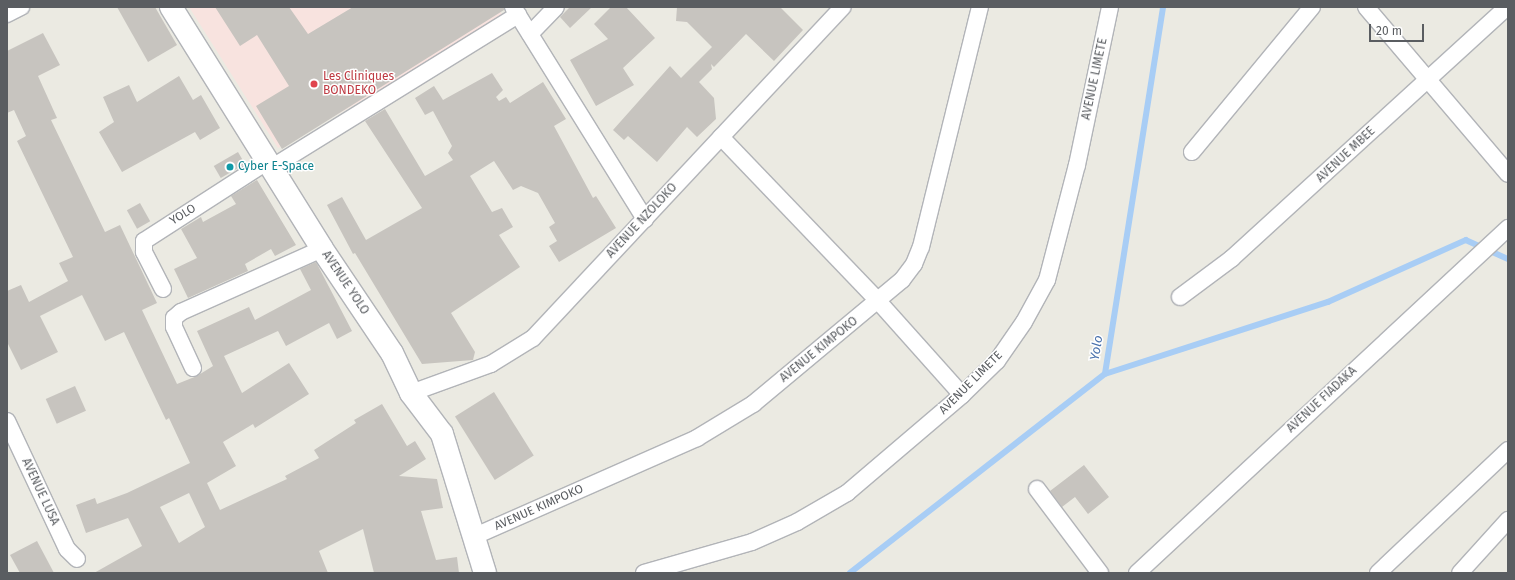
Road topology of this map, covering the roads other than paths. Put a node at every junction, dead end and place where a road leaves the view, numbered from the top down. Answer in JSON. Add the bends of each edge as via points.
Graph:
{"nodes":[{"id":1,"x":21,"y":7,"type":"edge"},
{"id":2,"x":170,"y":7,"type":"edge"},
{"id":3,"x":556,"y":7,"type":"edge"},
{"id":4,"x":843,"y":7,"type":"edge"},
{"id":5,"x":980,"y":7,"type":"edge"},
{"id":6,"x":1110,"y":7,"type":"edge"},
{"id":7,"x":1312,"y":7,"type":"edge"},
{"id":8,"x":1366,"y":7,"type":"edge"},
{"id":9,"x":1507,"y":7,"type":"edge"},
{"id":10,"x":515,"y":11,"type":"edge"},
{"id":11,"x":7,"y":14,"type":"edge"},
{"id":12,"x":530,"y":34,"type":"junction"},
{"id":13,"x":1427,"y":80,"type":"junction"},
{"id":14,"x":720,"y":137,"type":"junction"},
{"id":15,"x":1192,"y":152,"type":"dead end"},
{"id":16,"x":270,"y":164,"type":"junction"},
{"id":17,"x":1508,"y":174,"type":"edge"},
{"id":18,"x":645,"y":219,"type":"junction"},
{"id":19,"x":1508,"y":228,"type":"edge"},
{"id":20,"x":322,"y":249,"type":"junction"},
{"id":21,"x":163,"y":289,"type":"dead end"},
{"id":22,"x":1180,"y":297,"type":"dead end"},
{"id":23,"x":878,"y":302,"type":"junction"},
{"id":24,"x":193,"y":368,"type":"dead end"},
{"id":25,"x":411,"y":392,"type":"junction"},
{"id":26,"x":962,"y":395,"type":"junction"},
{"id":27,"x":7,"y":421,"type":"edge"},
{"id":28,"x":1508,"y":450,"type":"edge"},
{"id":29,"x":1037,"y":489,"type":"dead end"},
{"id":30,"x":1508,"y":520,"type":"edge"},
{"id":31,"x":475,"y":536,"type":"junction"},
{"id":32,"x":77,"y":559,"type":"dead end"},
{"id":33,"x":485,"y":573,"type":"edge"},
{"id":34,"x":644,"y":573,"type":"edge"},
{"id":35,"x":1100,"y":573,"type":"edge"},
{"id":36,"x":1137,"y":573,"type":"edge"},
{"id":37,"x":1378,"y":573,"type":"edge"},
{"id":38,"x":1460,"y":573,"type":"edge"}],
"edges":[{"from":1,"to":11,"type":"street"},
{"from":2,"to":16,"type":"street","name":"AVENUE YOLO"},
{"from":3,"to":12,"type":"street"},
{"from":4,"to":14,"type":"street","name":"AVENUE NZOLOKO"},
{"from":5,"to":23,"type":"street","name":"AVENUE KIMPOKO","via":[[921,247],[914,264],[902,280]]},
{"from":6,"to":26,"type":"street","name":"AVENUE LIMETE","via":[[1078,165],[1047,280],[1024,322],[997,361]]},
{"from":7,"to":15,"type":"street"},
{"from":8,"to":13,"type":"street"},
{"from":9,"to":13,"type":"street","name":"AVENUE MBEE"},
{"from":10,"to":12,"type":"street"},
{"from":10,"to":16,"type":"street"},
{"from":12,"to":18,"type":"street"},
{"from":13,"to":17,"type":"street"},
{"from":13,"to":22,"type":"street","name":"AVENUE MBEE","via":[[1336,166],[1231,259]]},
{"from":14,"to":18,"type":"street","name":"AVENUE NZOLOKO"},
{"from":14,"to":23,"type":"street"},
{"from":16,"to":20,"type":"street","name":"AVENUE YOLO"},
{"from":16,"to":21,"type":"street","name":"YOLO","via":[[144,241],[144,252]]},
{"from":18,"to":25,"type":"street","name":"AVENUE NZOLOKO","via":[[533,338],[490,364]]},
{"from":19,"to":36,"type":"street","name":"AVENUE FIADAKA"},
{"from":20,"to":24,"type":"street","via":[[181,312],[174,318],[174,327]]},
{"from":20,"to":25,"type":"street","name":"AVENUE YOLO","via":[[392,354]]},
{"from":23,"to":26,"type":"street"},
{"from":23,"to":31,"type":"street","name":"AVENUE KIMPOKO","via":[[753,404],[697,438]]},
{"from":25,"to":31,"type":"street","name":"AVENUE YOLO","via":[[442,434]]},
{"from":26,"to":34,"type":"street","name":"AVENUE LIMETE","via":[[847,493],[797,522],[752,542]]},
{"from":27,"to":32,"type":"street","name":"AVENUE LUSA","via":[[67,549]]},
{"from":28,"to":37,"type":"street"},
{"from":29,"to":35,"type":"street"},
{"from":30,"to":38,"type":"street"},
{"from":31,"to":33,"type":"street","name":"AVENUE YOLO"}]}
